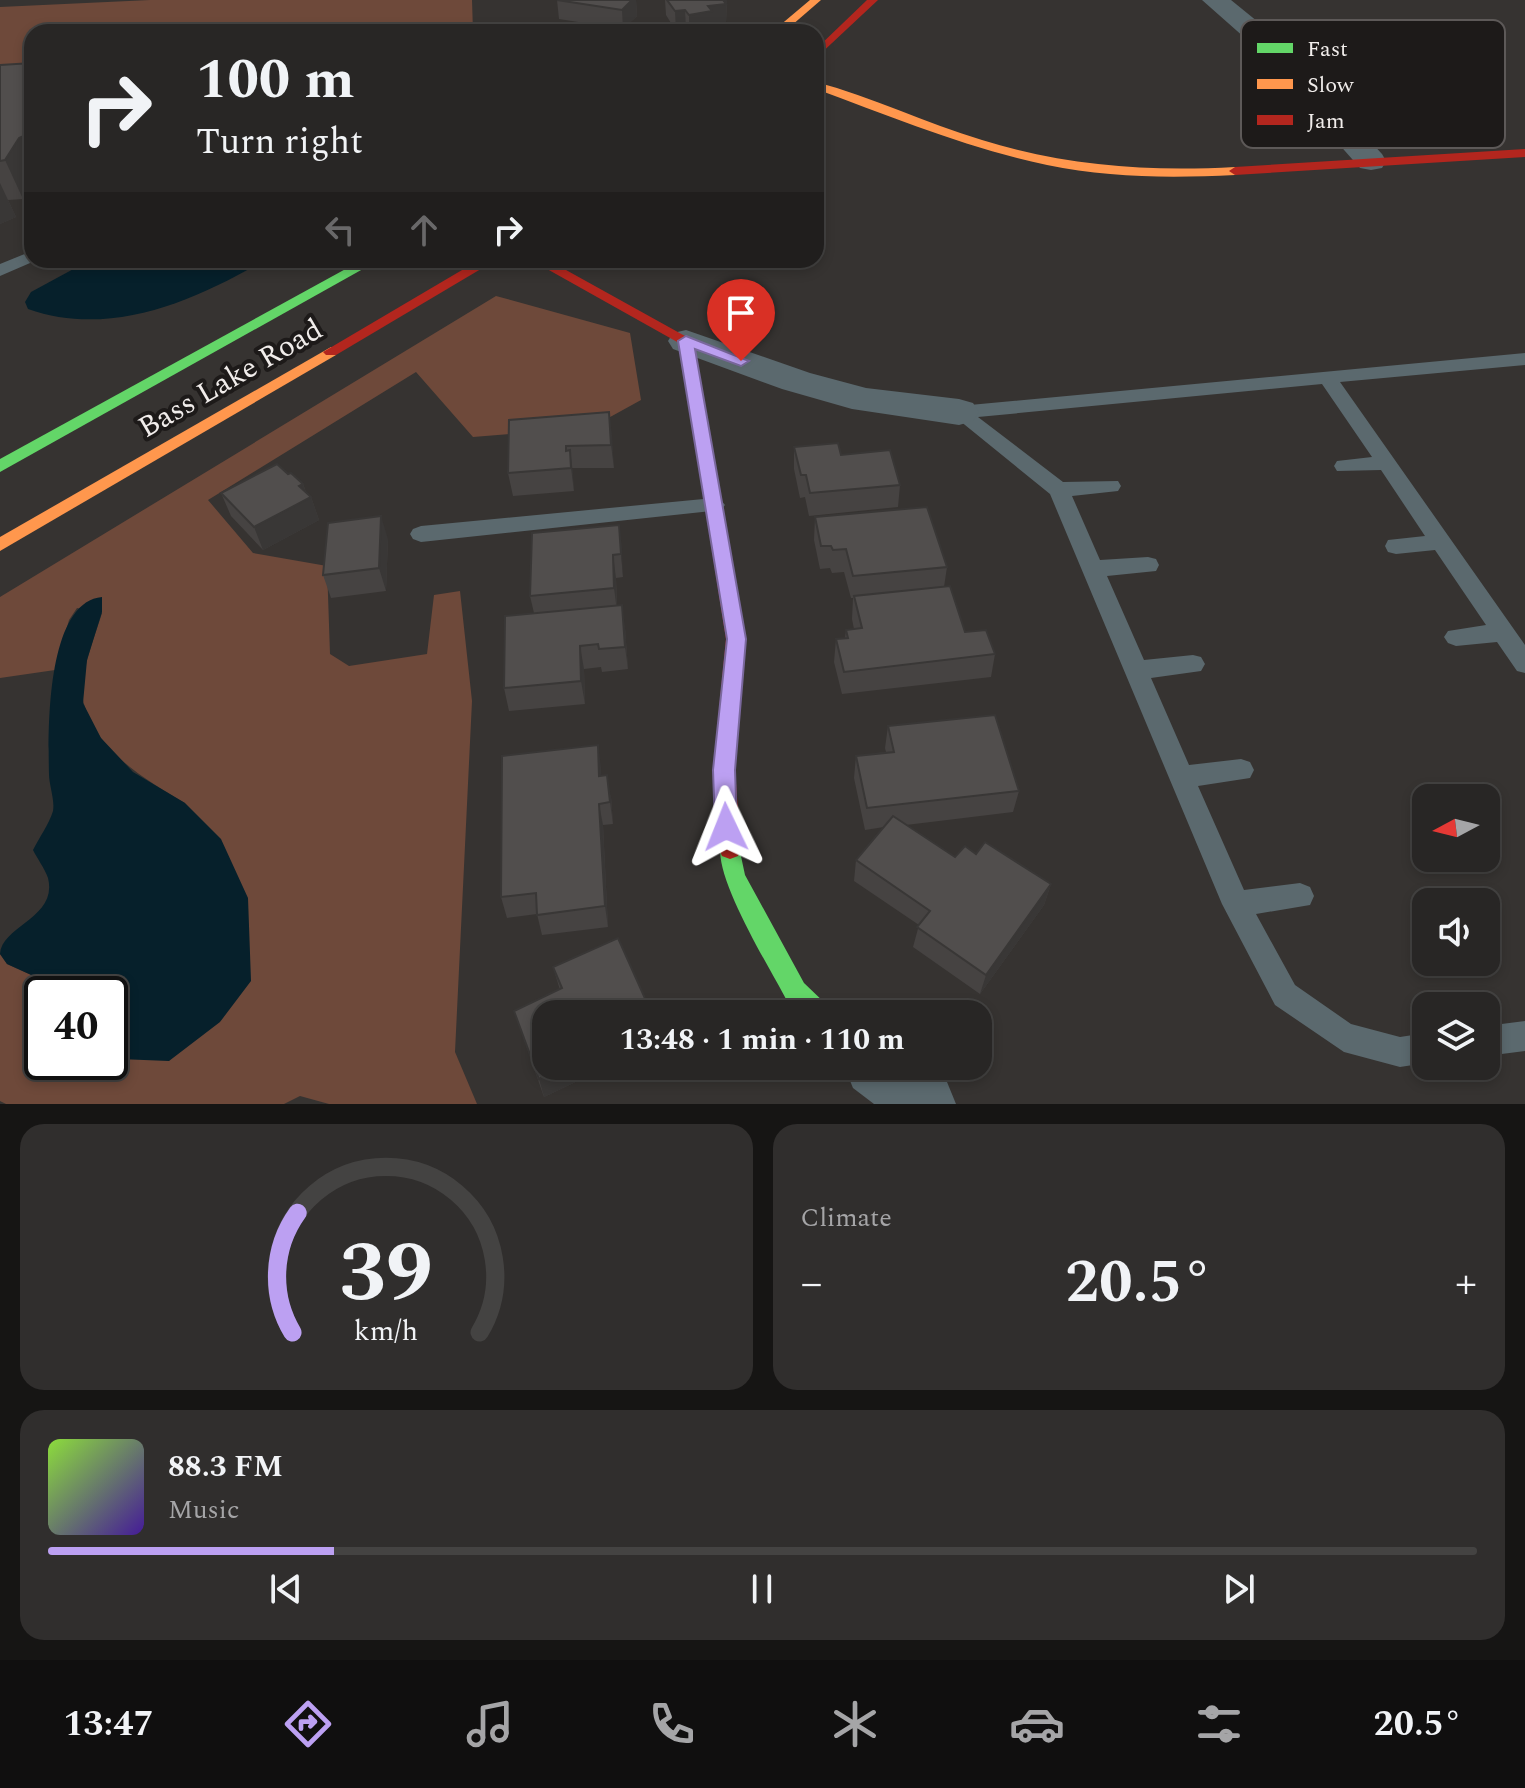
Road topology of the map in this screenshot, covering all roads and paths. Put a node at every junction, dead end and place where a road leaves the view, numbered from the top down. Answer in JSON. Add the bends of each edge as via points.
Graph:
{"nodes":[{"id":1,"x":816,"y":0,"type":"edge"},
{"id":2,"x":873,"y":0,"type":"edge"},
{"id":3,"x":1215,"y":0,"type":"edge"},
{"id":4,"x":1241,"y":21,"type":"edge"},
{"id":5,"x":787,"y":24,"type":"edge"},
{"id":6,"x":824,"y":48,"type":"edge"},
{"id":7,"x":824,"y":88,"type":"edge"},
{"id":8,"x":1359,"y":148,"type":"edge"},
{"id":9,"x":1525,"y":153,"type":"edge"},
{"id":10,"x":1371,"y":161,"type":"junction"},
{"id":11,"x":24,"y":260,"type":"edge"},
{"id":12,"x":357,"y":268,"type":"edge"},
{"id":13,"x":475,"y":268,"type":"edge"},
{"id":14,"x":553,"y":268,"type":"edge"},
{"id":15,"x":0,"y":271,"type":"edge"},
{"id":16,"x":244,"y":330,"type":"junction"},
{"id":17,"x":686,"y":341,"type":"junction"},
{"id":18,"x":1525,"y":359,"type":"edge"},
{"id":19,"x":1327,"y":377,"type":"junction"},
{"id":20,"x":88,"y":396,"type":"dead end"},
{"id":21,"x":959,"y":412,"type":"junction"},
{"id":22,"x":1387,"y":463,"type":"junction"},
{"id":23,"x":0,"y":466,"type":"edge"},
{"id":24,"x":1344,"y":466,"type":"dead end"},
{"id":25,"x":1111,"y":486,"type":"dead end"},
{"id":26,"x":1059,"y":490,"type":"junction"},
{"id":27,"x":714,"y":505,"type":"junction"},
{"id":28,"x":421,"y":534,"type":"dead end"},
{"id":29,"x":1441,"y":542,"type":"junction"},
{"id":30,"x":0,"y":545,"type":"edge"},
{"id":31,"x":1396,"y":546,"type":"dead end"},
{"id":32,"x":1148,"y":565,"type":"dead end"},
{"id":33,"x":1094,"y":569,"type":"junction"},
{"id":34,"x":1504,"y":632,"type":"junction"},
{"id":35,"x":1456,"y":637,"type":"dead end"},
{"id":36,"x":1193,"y":664,"type":"dead end"},
{"id":37,"x":1525,"y":664,"type":"edge"},
{"id":38,"x":1137,"y":670,"type":"junction"},
{"id":39,"x":1241,"y":770,"type":"dead end"},
{"id":40,"x":1182,"y":777,"type":"junction"},
{"id":41,"x":1300,"y":896,"type":"dead end"},
{"id":42,"x":1236,"y":904,"type":"junction"},
{"id":43,"x":804,"y":1000,"type":"edge"},
{"id":44,"x":1525,"y":1036,"type":"edge"},
{"id":45,"x":1500,"y":1039,"type":"edge"},
{"id":46,"x":1412,"y":1050,"type":"edge"},
{"id":47,"x":893,"y":1080,"type":"edge"},
{"id":48,"x":925,"y":1104,"type":"edge"}],
"edges":[{"from":1,"to":5,"type":"street"},
{"from":2,"to":6,"type":"street"},
{"from":3,"to":4,"type":"street"},
{"from":7,"to":10,"type":"street","via":[[983,144],[1082,167],[1219,172]]},
{"from":8,"to":10,"type":"street"},
{"from":9,"to":10,"type":"street"},
{"from":11,"to":15,"type":"lane"},
{"from":12,"to":16,"type":"street","name":"Bass Lake Road"},
{"from":13,"to":30,"type":"street","name":"Bass Lake Road"},
{"from":14,"to":17,"type":"street"},
{"from":16,"to":20,"type":"street"},
{"from":16,"to":23,"type":"street","name":"Bass Lake Road"},
{"from":17,"to":21,"type":"street","via":[[852,396]]},
{"from":17,"to":27,"type":"street"},
{"from":18,"to":19,"type":"lane"},
{"from":19,"to":21,"type":"lane"},
{"from":19,"to":22,"type":"lane"},
{"from":21,"to":26,"type":"lane"},
{"from":22,"to":24,"type":"lane"},
{"from":22,"to":29,"type":"lane"},
{"from":25,"to":26,"type":"lane"},
{"from":26,"to":33,"type":"lane"},
{"from":27,"to":28,"type":"lane"},
{"from":27,"to":43,"type":"street","via":[[736,639],[724,770],[734,876]]},
{"from":29,"to":31,"type":"lane"},
{"from":29,"to":34,"type":"lane"},
{"from":32,"to":33,"type":"lane"},
{"from":33,"to":38,"type":"lane"},
{"from":34,"to":35,"type":"lane"},
{"from":34,"to":37,"type":"lane"},
{"from":36,"to":38,"type":"lane"},
{"from":38,"to":40,"type":"lane"},
{"from":39,"to":40,"type":"lane"},
{"from":40,"to":42,"type":"lane"},
{"from":41,"to":42,"type":"lane"},
{"from":42,"to":46,"type":"lane","via":[[1285,995],[1344,1037],[1400,1052]]},
{"from":44,"to":45,"type":"lane"},
{"from":47,"to":48,"type":"street"}]}
